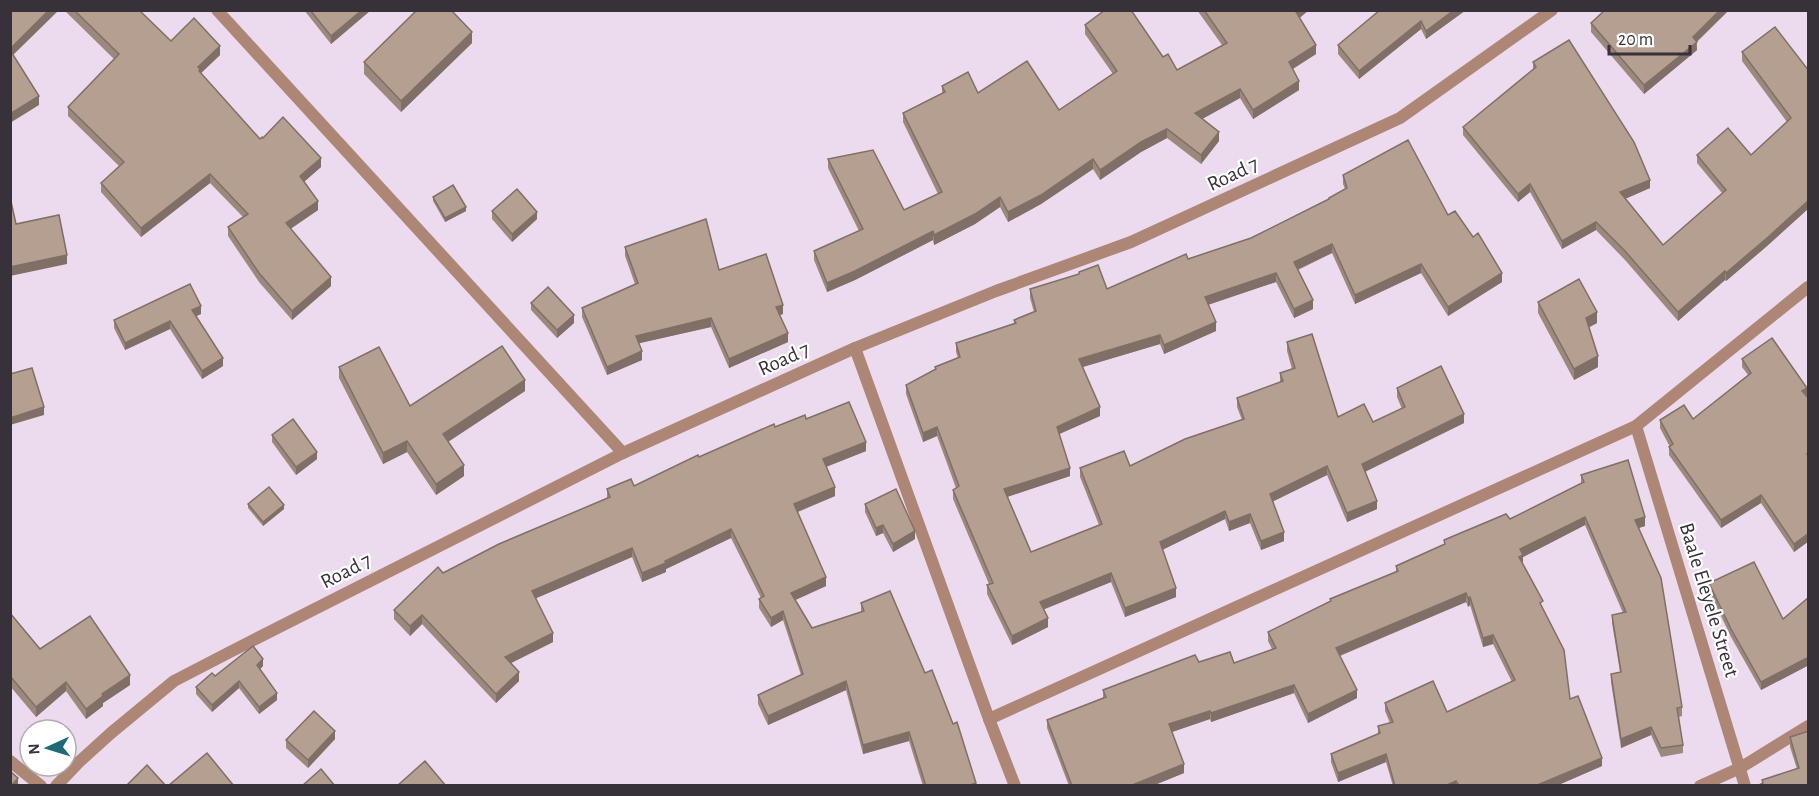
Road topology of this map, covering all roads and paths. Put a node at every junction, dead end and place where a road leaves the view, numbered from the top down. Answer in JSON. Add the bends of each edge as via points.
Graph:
{"nodes":[{"id":1,"x":217,"y":10,"type":"edge"},
{"id":2,"x":1552,"y":10,"type":"edge"},
{"id":3,"x":1809,"y":286,"type":"edge"},
{"id":4,"x":855,"y":348,"type":"junction"},
{"id":5,"x":1636,"y":426,"type":"junction"},
{"id":6,"x":623,"y":453,"type":"junction"},
{"id":7,"x":989,"y":719,"type":"junction"},
{"id":8,"x":1809,"y":726,"type":"edge"},
{"id":9,"x":10,"y":761,"type":"edge"},
{"id":10,"x":1740,"y":768,"type":"junction"},
{"id":11,"x":41,"y":786,"type":"edge"},
{"id":12,"x":56,"y":786,"type":"edge"},
{"id":13,"x":1015,"y":786,"type":"edge"},
{"id":14,"x":1700,"y":786,"type":"edge"},
{"id":15,"x":1745,"y":786,"type":"edge"}],
"edges":[{"from":1,"to":6,"type":"street"},
{"from":2,"to":4,"type":"street","name":"Road 7","via":[[1400,118],[1131,242]]},
{"from":3,"to":5,"type":"street"},
{"from":4,"to":6,"type":"street","name":"Road 7"},
{"from":4,"to":7,"type":"street"},
{"from":5,"to":7,"type":"street"},
{"from":5,"to":10,"type":"street","name":"Baale Eleyele Street"},
{"from":6,"to":12,"type":"street","name":"Road 7","via":[[174,681],[111,733]]},
{"from":7,"to":13,"type":"street"},
{"from":8,"to":10,"type":"street"},
{"from":9,"to":11,"type":"street"},
{"from":10,"to":14,"type":"street"},
{"from":10,"to":15,"type":"street","name":"Baale Eleyele Street"}]}
